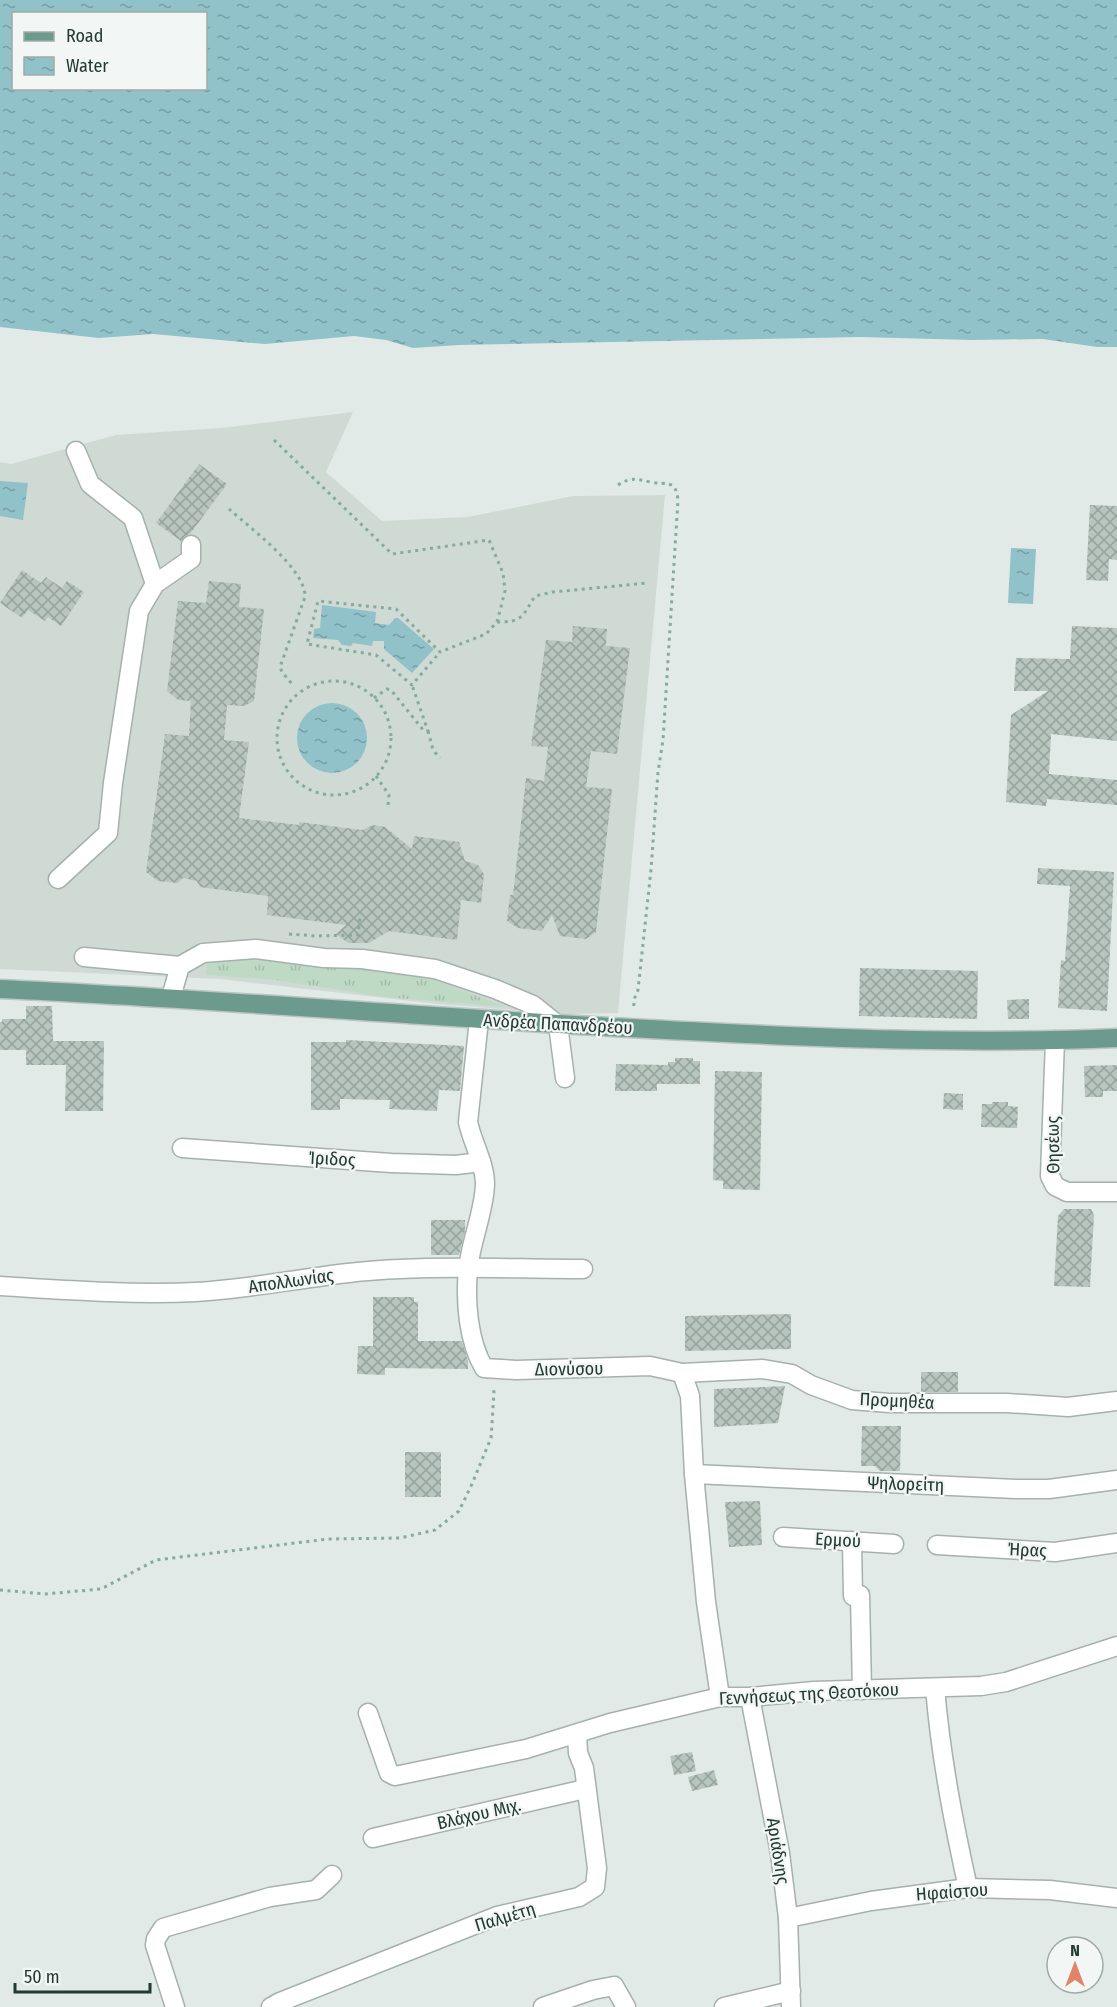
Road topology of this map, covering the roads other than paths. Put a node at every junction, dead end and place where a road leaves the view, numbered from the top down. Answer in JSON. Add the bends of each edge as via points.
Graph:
{"nodes":[{"id":1,"x":76,"y":451,"type":"dead end"},
{"id":2,"x":190,"y":545,"type":"dead end"},
{"id":3,"x":155,"y":584,"type":"junction"},
{"id":4,"x":58,"y":879,"type":"dead end"},
{"id":5,"x":84,"y":957,"type":"dead end"},
{"id":6,"x":180,"y":966,"type":"junction"},
{"id":7,"x":0,"y":989,"type":"edge"},
{"id":8,"x":171,"y":997,"type":"junction"},
{"id":9,"x":478,"y":1020,"type":"junction"},
{"id":10,"x":558,"y":1025,"type":"junction"},
{"id":11,"x":1117,"y":1038,"type":"edge"},
{"id":12,"x":1055,"y":1040,"type":"junction"},
{"id":13,"x":565,"y":1078,"type":"dead end"},
{"id":14,"x":182,"y":1148,"type":"dead end"},
{"id":15,"x":481,"y":1162,"type":"junction"},
{"id":16,"x":1117,"y":1192,"type":"edge"},
{"id":17,"x":468,"y":1269,"type":"junction"},
{"id":18,"x":583,"y":1269,"type":"dead end"},
{"id":19,"x":0,"y":1286,"type":"edge"},
{"id":20,"x":682,"y":1373,"type":"junction"},
{"id":21,"x":1117,"y":1401,"type":"edge"},
{"id":22,"x":694,"y":1474,"type":"junction"},
{"id":23,"x":1117,"y":1480,"type":"edge"},
{"id":24,"x":783,"y":1537,"type":"dead end"},
{"id":25,"x":852,"y":1541,"type":"junction"},
{"id":26,"x":1117,"y":1543,"type":"edge"},
{"id":27,"x":894,"y":1544,"type":"dead end"},
{"id":28,"x":937,"y":1545,"type":"dead end"},
{"id":29,"x":1117,"y":1646,"type":"edge"},
{"id":30,"x":935,"y":1688,"type":"junction"},
{"id":31,"x":862,"y":1690,"type":"junction"},
{"id":32,"x":720,"y":1697,"type":"junction"},
{"id":33,"x":750,"y":1697,"type":"junction"},
{"id":34,"x":368,"y":1713,"type":"dead end"},
{"id":35,"x":577,"y":1734,"type":"junction"},
{"id":36,"x":585,"y":1789,"type":"junction"},
{"id":37,"x":373,"y":1838,"type":"dead end"},
{"id":38,"x":332,"y":1875,"type":"dead end"},
{"id":39,"x":968,"y":1888,"type":"junction"},
{"id":40,"x":1117,"y":1898,"type":"edge"},
{"id":41,"x":788,"y":1918,"type":"junction"},
{"id":42,"x":791,"y":1999,"type":"edge"},
{"id":43,"x":175,"y":2007,"type":"edge"},
{"id":44,"x":271,"y":2007,"type":"edge"},
{"id":45,"x":543,"y":2007,"type":"edge"},
{"id":46,"x":626,"y":2007,"type":"edge"},
{"id":47,"x":724,"y":2007,"type":"edge"}],
"edges":[{"from":1,"to":3,"type":"street","via":[[90,484],[133,518]]},
{"from":2,"to":3,"type":"street","via":[[192,559]]},
{"from":3,"to":4,"type":"street","via":[[139,610],[108,833]]},
{"from":5,"to":6,"type":"street"},
{"from":6,"to":8,"type":"street"},
{"from":6,"to":10,"type":"street","via":[[202,953],[256,949],[435,969],[533,1005]]},
{"from":7,"to":8,"type":"main road","name":"Ανδρέα Παπανδρέου"},
{"from":8,"to":9,"type":"main road","name":"Ανδρέα Παπανδρέου"},
{"from":9,"to":10,"type":"main road","name":"Ανδρέα Παπανδρέου"},
{"from":9,"to":15,"type":"street","via":[[468,1122]]},
{"from":10,"to":12,"type":"main road","name":"Ανδρέα Παπανδρέου","via":[[1002,1042]]},
{"from":10,"to":13,"type":"street"},
{"from":11,"to":12,"type":"main road","name":"Ανδρέα Παπανδρέου"},
{"from":12,"to":16,"type":"street","name":"Θησέως","via":[[1050,1176],[1055,1186],[1067,1192]]},
{"from":14,"to":15,"type":"street","name":"Ίριδος","via":[[391,1163]]},
{"from":15,"to":17,"type":"street","via":[[484,1197]]},
{"from":17,"to":18,"type":"street","name":"Απολλωνίας"},
{"from":17,"to":19,"type":"street","name":"Απολλωνίας","via":[[338,1274],[195,1292]]},
{"from":17,"to":20,"type":"street","name":"Διονύσου","via":[[471,1331],[484,1368],[650,1366]]},
{"from":20,"to":21,"type":"street","name":"Προμηθέα","via":[[763,1369],[792,1374],[852,1400],[889,1403],[1068,1407]]},
{"from":20,"to":22,"type":"street","via":[[690,1396]]},
{"from":22,"to":23,"type":"street","name":"Ψηλορείτη","via":[[1016,1489]]},
{"from":22,"to":32,"type":"street"},
{"from":24,"to":25,"type":"street","name":"Ερμού"},
{"from":25,"to":27,"type":"street","name":"Ερμού"},
{"from":25,"to":31,"type":"street","via":[[853,1596],[860,1595]]},
{"from":26,"to":28,"type":"street","name":"Ήρας","via":[[1055,1552]]},
{"from":29,"to":30,"type":"street","name":"Γεννήσεως της Θεοτόκου","via":[[1006,1682]]},
{"from":30,"to":31,"type":"street","name":"Γεννήσεως της Θεοτόκου"},
{"from":30,"to":39,"type":"street","via":[[939,1743]]},
{"from":31,"to":33,"type":"street","name":"Γεννήσεως της Θεοτόκου"},
{"from":32,"to":33,"type":"street","name":"Γεννήσεως της Θεοτόκου"},
{"from":32,"to":35,"type":"street","name":"Γεννήσεως της Θεοτόκου"},
{"from":33,"to":41,"type":"street","name":"Αριάδνης"},
{"from":34,"to":35,"type":"street","name":"Γεννήσεως της Θεοτόκου","via":[[389,1773],[395,1776],[526,1749]]},
{"from":35,"to":36,"type":"street","name":"Παλμέτη"},
{"from":36,"to":37,"type":"street","name":"Βλάχου Μιχ."},
{"from":36,"to":44,"type":"street","name":"Παλμέτη","via":[[597,1868],[595,1887],[579,1897],[497,1916]]},
{"from":38,"to":43,"type":"street","via":[[316,1890],[270,1897],[163,1928],[155,1945]]},
{"from":39,"to":40,"type":"street","name":"Ηφαίστου","via":[[1050,1890]]},
{"from":39,"to":41,"type":"street","name":"Ηφαίστου","via":[[871,1901]]},
{"from":41,"to":42,"type":"street","name":"Αριάδνης"},
{"from":42,"to":47,"type":"street"},
{"from":45,"to":46,"type":"street","via":[[614,1986]]}]}
